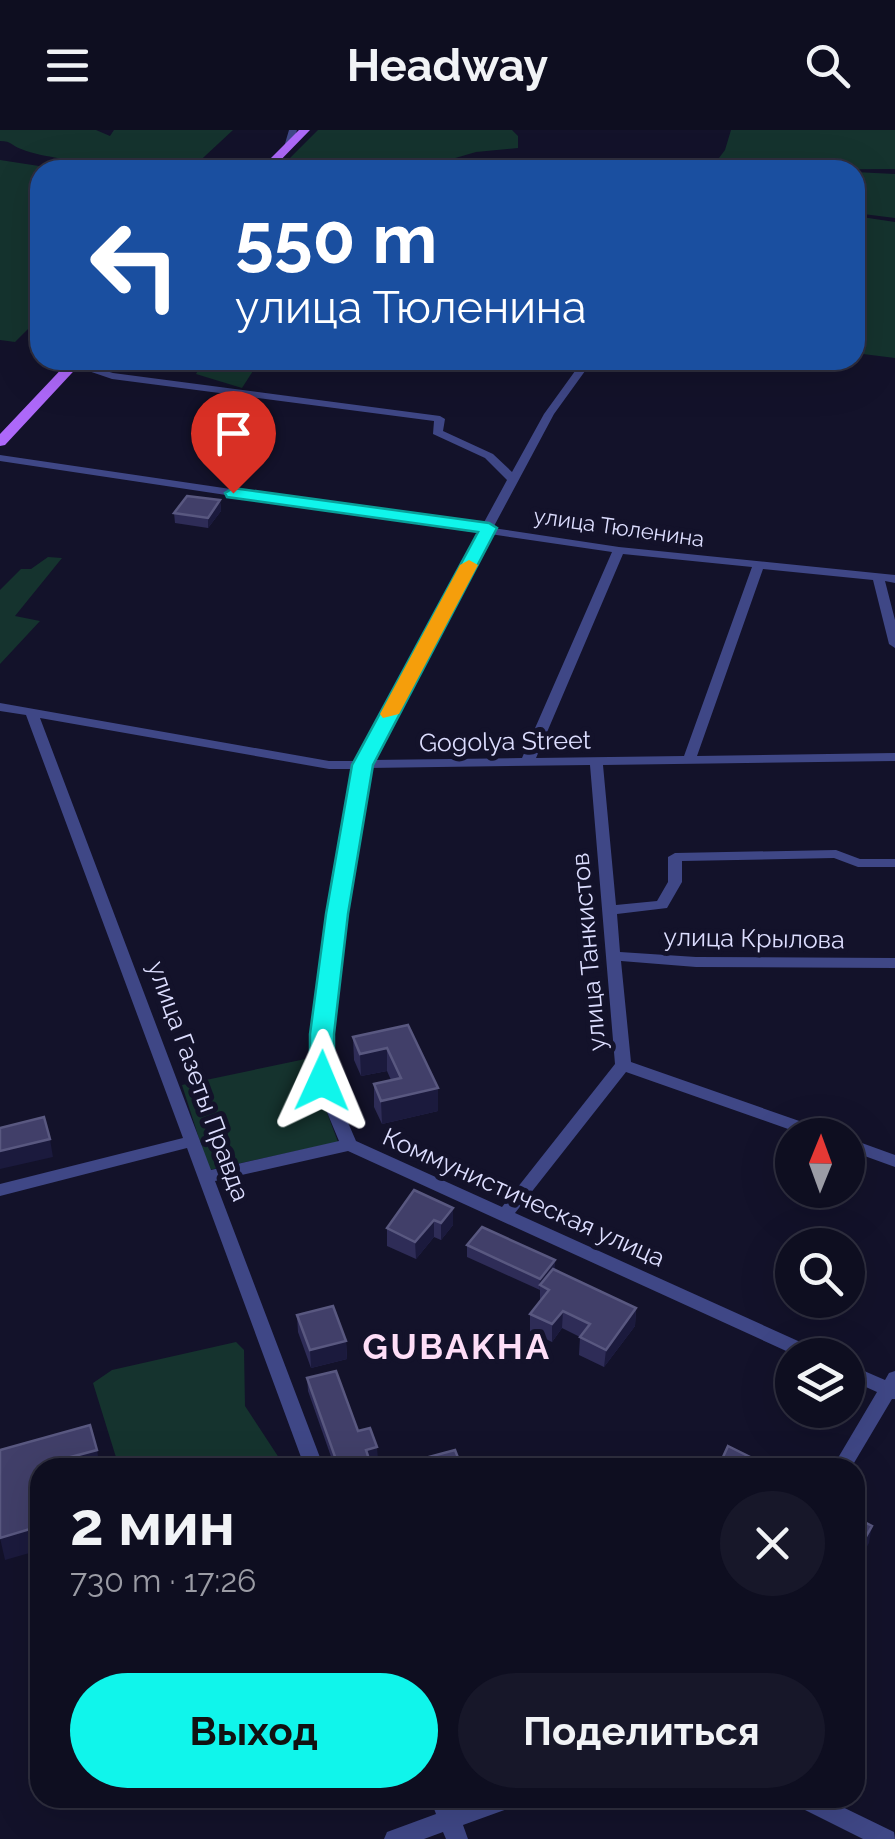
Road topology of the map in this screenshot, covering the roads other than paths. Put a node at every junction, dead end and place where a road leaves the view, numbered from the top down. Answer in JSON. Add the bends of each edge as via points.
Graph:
{"nodes":[{"id":1,"x":293,"y":130,"type":"edge"},
{"id":2,"x":305,"y":130,"type":"edge"},
{"id":3,"x":288,"y":147,"type":"junction"},
{"id":4,"x":275,"y":160,"type":"edge"},
{"id":5,"x":68,"y":370,"type":"edge"},
{"id":6,"x":96,"y":370,"type":"edge"},
{"id":7,"x":581,"y":370,"type":"edge"},
{"id":8,"x":0,"y":442,"type":"edge"},
{"id":9,"x":0,"y":458,"type":"edge"},
{"id":10,"x":513,"y":479,"type":"junction"},
{"id":11,"x":489,"y":528,"type":"junction"},
{"id":12,"x":619,"y":550,"type":"junction"},
{"id":13,"x":758,"y":566,"type":"junction"},
{"id":14,"x":878,"y":576,"type":"junction"},
{"id":15,"x":895,"y":579,"type":"edge"},
{"id":16,"x":895,"y":644,"type":"edge"},
{"id":17,"x":0,"y":707,"type":"edge"},
{"id":18,"x":32,"y":714,"type":"junction"},
{"id":19,"x":895,"y":758,"type":"edge"},
{"id":20,"x":689,"y":761,"type":"junction"},
{"id":21,"x":596,"y":762,"type":"junction"},
{"id":22,"x":526,"y":763,"type":"junction"},
{"id":23,"x":362,"y":765,"type":"junction"},
{"id":24,"x":895,"y":863,"type":"edge"},
{"id":25,"x":609,"y":910,"type":"junction"},
{"id":26,"x":613,"y":956,"type":"junction"},
{"id":27,"x":895,"y":963,"type":"edge"},
{"id":28,"x":623,"y":1065,"type":"junction"},
{"id":29,"x":775,"y":1118,"type":"edge"},
{"id":30,"x":192,"y":1141,"type":"junction"},
{"id":31,"x":349,"y":1146,"type":"junction"},
{"id":32,"x":865,"y":1150,"type":"edge"},
{"id":33,"x":895,"y":1161,"type":"edge"},
{"id":34,"x":205,"y":1177,"type":"junction"},
{"id":35,"x":0,"y":1190,"type":"edge"},
{"id":36,"x":504,"y":1216,"type":"junction"},
{"id":37,"x":775,"y":1338,"type":"edge"},
{"id":38,"x":865,"y":1377,"type":"edge"},
{"id":39,"x":893,"y":1387,"type":"edge"},
{"id":40,"x":311,"y":1458,"type":"edge"},
{"id":41,"x":847,"y":1458,"type":"edge"},
{"id":42,"x":492,"y":1808,"type":"edge"},
{"id":43,"x":823,"y":1808,"type":"edge"},
{"id":44,"x":454,"y":1829,"type":"edge"},
{"id":45,"x":394,"y":1839,"type":"edge"},
{"id":46,"x":886,"y":1839,"type":"edge"}],
"edges":[{"from":1,"to":3,"type":"street"},
{"from":2,"to":3,"type":"main road"},
{"from":3,"to":4,"type":"main road"},
{"from":5,"to":8,"type":"main road"},
{"from":6,"to":10,"type":"street","via":[[440,420],[437,432],[489,456]]},
{"from":7,"to":10,"type":"street"},
{"from":9,"to":11,"type":"street","name":"улица Тюленина"},
{"from":10,"to":11,"type":"street"},
{"from":11,"to":12,"type":"street","name":"улица Тюленина"},
{"from":11,"to":23,"type":"street"},
{"from":12,"to":13,"type":"street","name":"улица Тюленина"},
{"from":12,"to":22,"type":"street"},
{"from":13,"to":14,"type":"street","name":"улица Тюленина"},
{"from":13,"to":20,"type":"street"},
{"from":14,"to":15,"type":"street","name":"улица Тюленина"},
{"from":14,"to":16,"type":"street"},
{"from":17,"to":18,"type":"street","name":"Gogolya Street"},
{"from":18,"to":23,"type":"street","name":"Gogolya Street","via":[[328,765]]},
{"from":18,"to":30,"type":"street","name":"улица Газеты Правда"},
{"from":19,"to":20,"type":"street","name":"Gogolya Street"},
{"from":20,"to":21,"type":"street","name":"Gogolya Street"},
{"from":21,"to":22,"type":"street","name":"Gogolya Street"},
{"from":21,"to":25,"type":"street","name":"улица Танкистов"},
{"from":22,"to":23,"type":"street","name":"Gogolya Street"},
{"from":23,"to":31,"type":"street","via":[[320,1052],[322,1081]]},
{"from":24,"to":25,"type":"street","via":[[858,863],[836,854],[675,856],[675,882],[662,905]]},
{"from":25,"to":26,"type":"street","name":"улица Танкистов"},
{"from":26,"to":27,"type":"street","name":"улица Крылова"},
{"from":26,"to":28,"type":"street","name":"улица Танкистов"},
{"from":28,"to":29,"type":"street"},
{"from":28,"to":36,"type":"street","name":"улица Танкистов"},
{"from":30,"to":34,"type":"street","name":"улица Газеты Правда"},
{"from":30,"to":35,"type":"street"},
{"from":31,"to":34,"type":"street","name":"Коммунистическая улица"},
{"from":31,"to":36,"type":"street","name":"Коммунистическая улица"},
{"from":32,"to":33,"type":"street"},
{"from":34,"to":40,"type":"street","name":"улица Газеты Правда"},
{"from":36,"to":37,"type":"street","name":"Коммунистическая улица"},
{"from":38,"to":39,"type":"street"},
{"from":39,"to":41,"type":"street"},
{"from":42,"to":44,"type":"street"},
{"from":43,"to":46,"type":"street"},
{"from":44,"to":45,"type":"street"}]}
